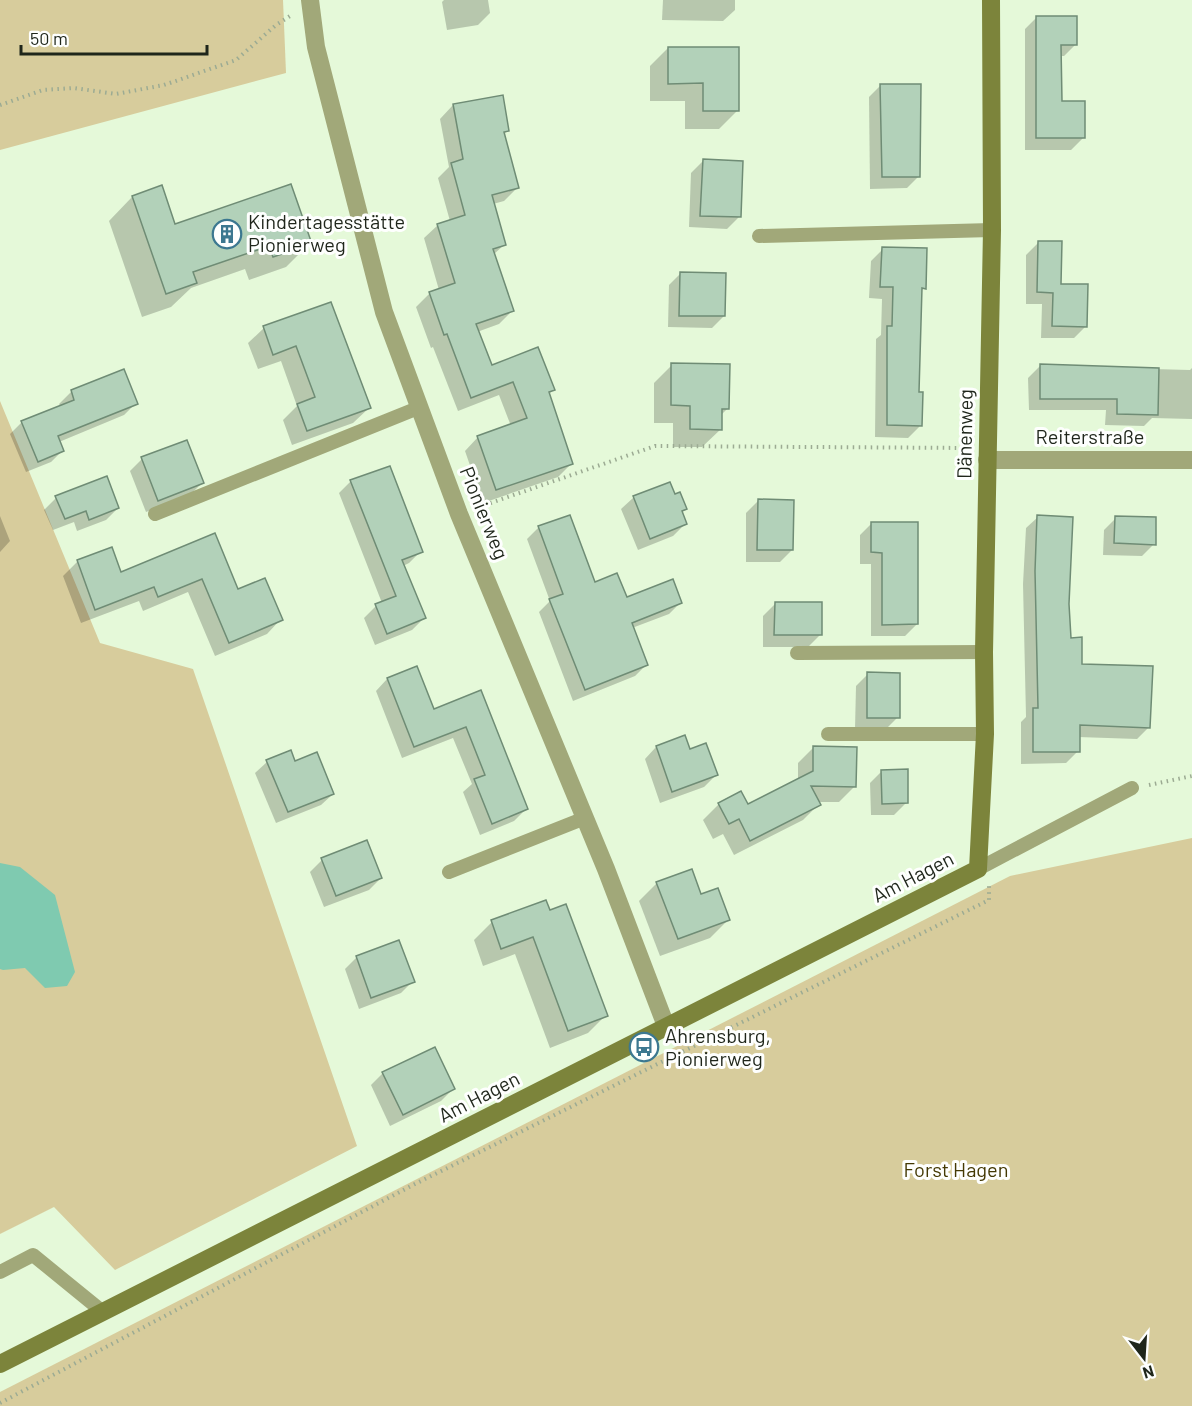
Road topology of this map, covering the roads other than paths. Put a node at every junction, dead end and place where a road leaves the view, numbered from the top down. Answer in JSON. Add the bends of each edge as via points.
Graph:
{"nodes":[{"id":1,"x":991,"y":0,"type":"edge"},
{"id":2,"x":310,"y":5,"type":"edge"},
{"id":3,"x":992,"y":230,"type":"junction"},
{"id":4,"x":759,"y":236,"type":"dead end"},
{"id":5,"x":418,"y":408,"type":"junction"},
{"id":6,"x":987,"y":454,"type":"junction"},
{"id":7,"x":1192,"y":460,"type":"edge"},
{"id":8,"x":156,"y":514,"type":"dead end"},
{"id":9,"x":984,"y":652,"type":"junction"},
{"id":10,"x":797,"y":653,"type":"dead end"},
{"id":11,"x":828,"y":734,"type":"dead end"},
{"id":12,"x":985,"y":734,"type":"junction"},
{"id":13,"x":1132,"y":788,"type":"road end"},
{"id":14,"x":585,"y":818,"type":"junction"},
{"id":15,"x":978,"y":869,"type":"junction"},
{"id":16,"x":449,"y":872,"type":"dead end"},
{"id":17,"x":666,"y":1026,"type":"junction"},
{"id":18,"x":0,"y":1272,"type":"edge"},
{"id":19,"x":103,"y":1312,"type":"junction"},
{"id":20,"x":0,"y":1364,"type":"edge"}],
"edges":[{"from":1,"to":3,"type":"street","name":"Dänenweg"},
{"from":2,"to":5,"type":"street","name":"Pionierweg","via":[[316,47],[380,300]]},
{"from":3,"to":4,"type":"lane"},
{"from":3,"to":6,"type":"street","name":"Dänenweg"},
{"from":5,"to":8,"type":"lane"},
{"from":5,"to":14,"type":"street","name":"Pionierweg"},
{"from":6,"to":7,"type":"street","name":"Reiterstraße"},
{"from":6,"to":9,"type":"street","name":"Dänenweg"},
{"from":9,"to":10,"type":"lane"},
{"from":9,"to":12,"type":"street","name":"Dänenweg"},
{"from":11,"to":12,"type":"lane"},
{"from":12,"to":15,"type":"street","name":"Dänenweg"},
{"from":13,"to":15,"type":"lane"},
{"from":14,"to":16,"type":"lane"},
{"from":14,"to":17,"type":"street","name":"Pionierweg"},
{"from":15,"to":17,"type":"street","name":"Am Hagen"},
{"from":17,"to":19,"type":"street","name":"Am Hagen"},
{"from":18,"to":19,"type":"lane","via":[[33,1255]]},
{"from":19,"to":20,"type":"street","name":"Am Hagen"}]}
